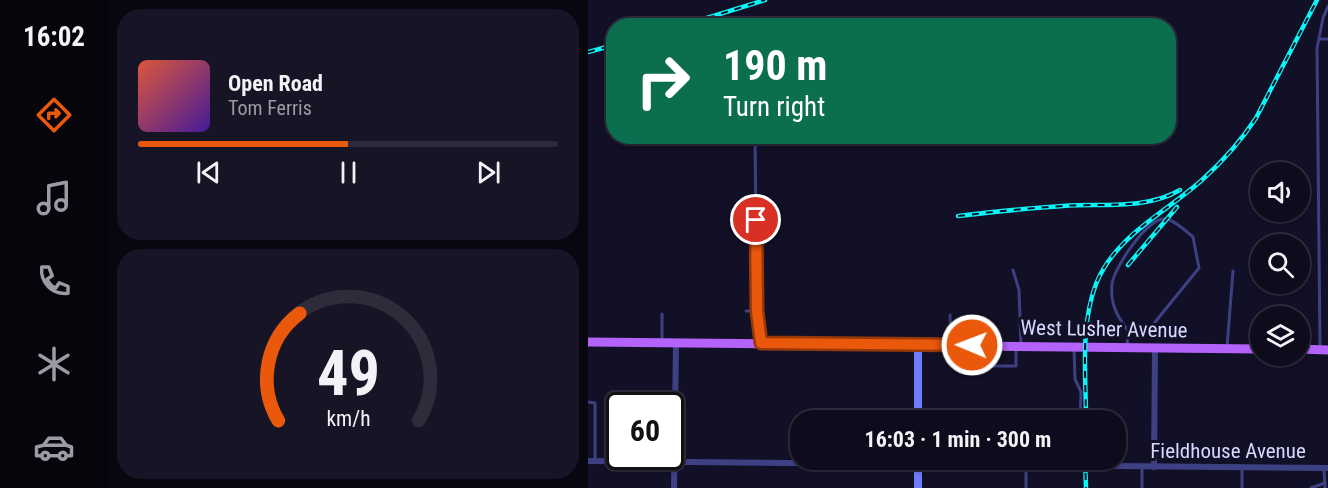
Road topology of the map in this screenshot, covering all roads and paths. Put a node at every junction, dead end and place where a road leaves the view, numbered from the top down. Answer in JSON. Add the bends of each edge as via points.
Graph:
{"nodes":[{"id":1,"x":1328,"y":6,"type":"edge"},
{"id":2,"x":1319,"y":39,"type":"junction"},
{"id":3,"x":1328,"y":39,"type":"edge"},
{"id":4,"x":755,"y":144,"type":"edge"},
{"id":5,"x":1013,"y":270,"type":"dead end"},
{"id":6,"x":1233,"y":271,"type":"dead end"},
{"id":7,"x":746,"y":311,"type":"dead end"},
{"id":8,"x":757,"y":311,"type":"junction"},
{"id":9,"x":662,"y":314,"type":"dead end"},
{"id":10,"x":950,"y":315,"type":"dead end"},
{"id":11,"x":1128,"y":331,"type":"junction"},
{"id":12,"x":588,"y":342,"type":"edge"},
{"id":13,"x":662,"y":343,"type":"junction"},
{"id":14,"x":676,"y":343,"type":"junction"},
{"id":15,"x":761,"y":343,"type":"junction"},
{"id":16,"x":918,"y":344,"type":"junction"},
{"id":17,"x":951,"y":345,"type":"junction"},
{"id":18,"x":993,"y":345,"type":"junction"},
{"id":19,"x":1019,"y":346,"type":"junction"},
{"id":20,"x":1074,"y":346,"type":"junction"},
{"id":21,"x":1127,"y":348,"type":"junction"},
{"id":22,"x":1155,"y":348,"type":"junction"},
{"id":23,"x":1227,"y":349,"type":"junction"},
{"id":24,"x":1250,"y":349,"type":"edge"},
{"id":25,"x":1324,"y":350,"type":"edge"},
{"id":26,"x":675,"y":392,"type":"edge"},
{"id":27,"x":588,"y":402,"type":"edge"},
{"id":28,"x":918,"y":410,"type":"edge"},
{"id":29,"x":1080,"y":410,"type":"edge"},
{"id":30,"x":591,"y":461,"type":"edge"},
{"id":31,"x":606,"y":461,"type":"edge"},
{"id":32,"x":684,"y":462,"type":"edge"},
{"id":33,"x":790,"y":462,"type":"edge"},
{"id":34,"x":1126,"y":465,"type":"edge"},
{"id":35,"x":1142,"y":466,"type":"junction"},
{"id":36,"x":1154,"y":467,"type":"junction"},
{"id":37,"x":1242,"y":467,"type":"junction"},
{"id":38,"x":1326,"y":468,"type":"edge"},
{"id":39,"x":674,"y":470,"type":"edge"},
{"id":40,"x":918,"y":470,"type":"edge"},
{"id":41,"x":1026,"y":470,"type":"edge"},
{"id":42,"x":1325,"y":486,"type":"edge"},
{"id":43,"x":674,"y":488,"type":"edge"},
{"id":44,"x":918,"y":488,"type":"edge"},
{"id":45,"x":1026,"y":488,"type":"edge"},
{"id":46,"x":1142,"y":488,"type":"edge"},
{"id":47,"x":1242,"y":488,"type":"edge"},
{"id":48,"x":1311,"y":488,"type":"edge"}],
"edges":[{"from":1,"to":2,"type":"lane"},
{"from":2,"to":3,"type":"lane"},
{"from":2,"to":25,"type":"lane"},
{"from":4,"to":8,"type":"lane"},
{"from":5,"to":19,"type":"lane","via":[[1019,290]]},
{"from":6,"to":23,"type":"lane"},
{"from":7,"to":8,"type":"lane"},
{"from":8,"to":15,"type":"lane"},
{"from":9,"to":13,"type":"lane"},
{"from":10,"to":17,"type":"lane"},
{"from":11,"to":11,"type":"lane","via":[[1147,332],[1200,268],[1193,237],[1167,219],[1152,225],[1129,248],[1112,282],[1114,311]]},
{"from":11,"to":21,"type":"lane"},
{"from":12,"to":13,"type":"main road","name":"West Lusher Avenue"},
{"from":13,"to":14,"type":"main road","name":"West Lusher Avenue"},
{"from":14,"to":15,"type":"main road","name":"West Lusher Avenue"},
{"from":14,"to":26,"type":"street"},
{"from":15,"to":16,"type":"main road","name":"West Lusher Avenue"},
{"from":16,"to":17,"type":"main road","name":"West Lusher Avenue"},
{"from":16,"to":28,"type":"street"},
{"from":17,"to":18,"type":"main road","name":"West Lusher Avenue"},
{"from":18,"to":19,"type":"main road","name":"West Lusher Avenue"},
{"from":18,"to":19,"type":"lane","via":[[993,366],[1016,366]]},
{"from":19,"to":20,"type":"main road","name":"West Lusher Avenue"},
{"from":20,"to":21,"type":"main road","name":"West Lusher Avenue"},
{"from":20,"to":29,"type":"lane"},
{"from":21,"to":22,"type":"main road","name":"West Lusher Avenue"},
{"from":22,"to":23,"type":"main road","name":"West Lusher Avenue"},
{"from":22,"to":36,"type":"street"},
{"from":23,"to":24,"type":"main road","name":"West Lusher Avenue"},
{"from":27,"to":30,"type":"lane","via":[[595,403]]},
{"from":30,"to":31,"type":"street","name":"Fieldhouse Avenue"},
{"from":32,"to":33,"type":"street","name":"Fieldhouse Avenue"},
{"from":34,"to":35,"type":"street","name":"Fieldhouse Avenue"},
{"from":35,"to":36,"type":"street","name":"Fieldhouse Avenue"},
{"from":35,"to":46,"type":"lane"},
{"from":36,"to":37,"type":"street","name":"Fieldhouse Avenue"},
{"from":37,"to":38,"type":"street","name":"Fieldhouse Avenue"},
{"from":37,"to":47,"type":"lane"},
{"from":38,"to":42,"type":"lane"},
{"from":39,"to":43,"type":"street"},
{"from":40,"to":44,"type":"street"},
{"from":41,"to":45,"type":"lane"},
{"from":42,"to":48,"type":"lane"}]}
